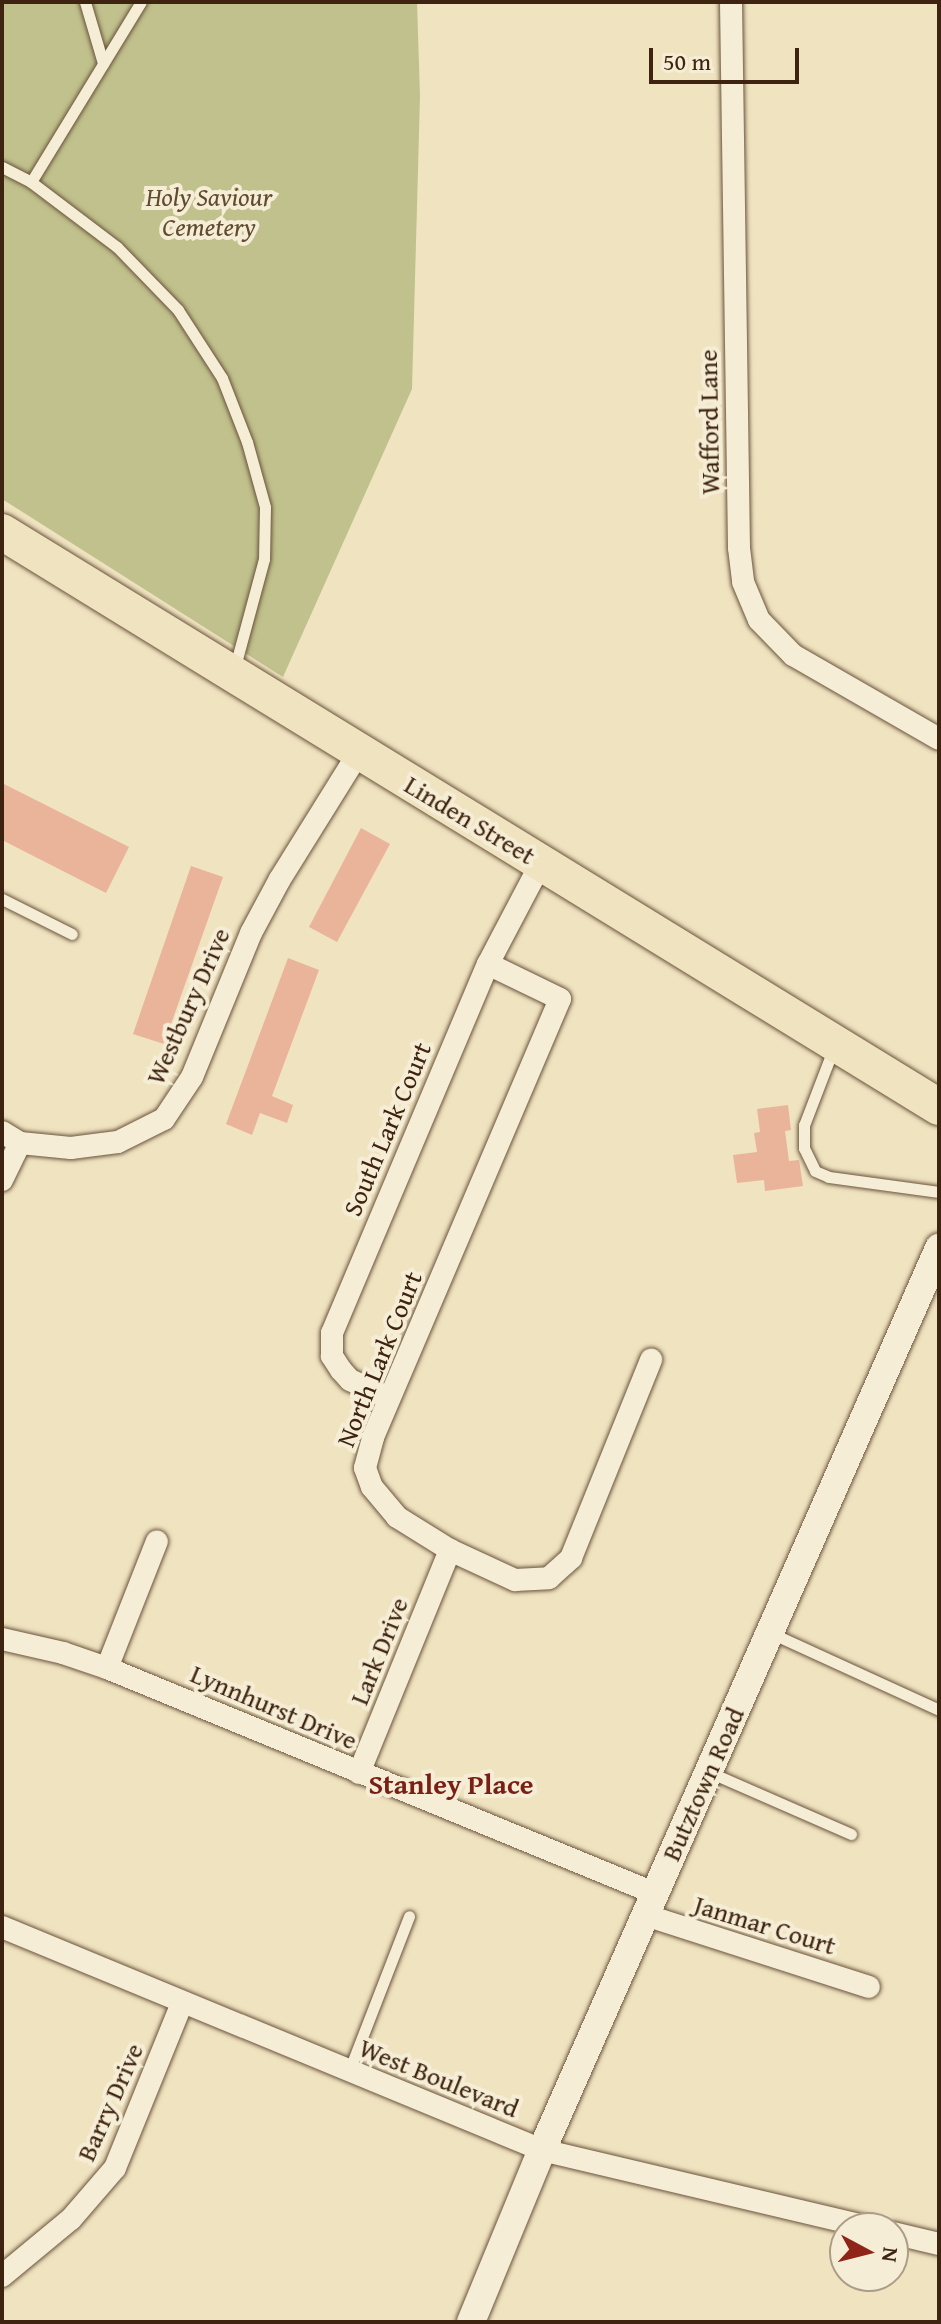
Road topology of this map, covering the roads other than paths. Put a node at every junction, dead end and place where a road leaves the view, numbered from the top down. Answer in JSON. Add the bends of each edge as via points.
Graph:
{"nodes":[{"id":1,"x":85,"y":2,"type":"edge"},
{"id":2,"x":141,"y":2,"type":"edge"},
{"id":3,"x":731,"y":2,"type":"edge"},
{"id":4,"x":103,"y":63,"type":"junction"},
{"id":5,"x":2,"y":167,"type":"edge"},
{"id":6,"x":31,"y":182,"type":"junction"},
{"id":7,"x":2,"y":532,"type":"edge"},
{"id":8,"x":233,"y":674,"type":"junction"},
{"id":9,"x":939,"y":739,"type":"edge"},
{"id":10,"x":359,"y":752,"type":"junction"},
{"id":11,"x":541,"y":863,"type":"junction"},
{"id":12,"x":2,"y":899,"type":"edge"},
{"id":13,"x":72,"y":934,"type":"dead end"},
{"id":14,"x":488,"y":964,"type":"junction"},
{"id":15,"x":836,"y":1043,"type":"junction"},
{"id":16,"x":939,"y":1107,"type":"edge"},
{"id":17,"x":11,"y":1137,"type":"edge"},
{"id":18,"x":2,"y":1180,"type":"edge"},
{"id":19,"x":939,"y":1192,"type":"edge"},
{"id":20,"x":937,"y":1265,"type":"edge"},
{"id":21,"x":651,"y":1360,"type":"dead end"},
{"id":22,"x":389,"y":1398,"type":"junction"},
{"id":23,"x":157,"y":1541,"type":"dead end"},
{"id":24,"x":450,"y":1550,"type":"junction"},
{"id":25,"x":771,"y":1633,"type":"junction"},
{"id":26,"x":2,"y":1639,"type":"edge"},
{"id":27,"x":107,"y":1668,"type":"junction"},
{"id":28,"x":939,"y":1710,"type":"edge"},
{"id":29,"x":709,"y":1772,"type":"junction"},
{"id":30,"x":359,"y":1773,"type":"junction"},
{"id":31,"x":851,"y":1834,"type":"dead end"},
{"id":32,"x":650,"y":1904,"type":"junction"},
{"id":33,"x":409,"y":1916,"type":"dead end"},
{"id":34,"x":2,"y":1927,"type":"edge"},
{"id":35,"x":869,"y":1987,"type":"dead end"},
{"id":36,"x":182,"y":2003,"type":"junction"},
{"id":37,"x":349,"y":2071,"type":"junction"},
{"id":38,"x":542,"y":2150,"type":"junction"},
{"id":39,"x":829,"y":2218,"type":"edge"},
{"id":40,"x":909,"y":2237,"type":"edge"},
{"id":41,"x":939,"y":2244,"type":"edge"},
{"id":42,"x":2,"y":2276,"type":"edge"},
{"id":43,"x":471,"y":2322,"type":"edge"}],
"edges":[{"from":1,"to":4,"type":"lane"},
{"from":2,"to":4,"type":"lane"},
{"from":3,"to":9,"type":"street","name":"Wafford Lane","via":[[743,582],[759,620],[793,655]]},
{"from":4,"to":6,"type":"lane"},
{"from":5,"to":6,"type":"lane"},
{"from":6,"to":8,"type":"lane","via":[[117,247],[178,310],[235,408],[265,507],[264,559]]},
{"from":7,"to":8,"type":"main road","name":"Linden Street"},
{"from":8,"to":10,"type":"main road","name":"Linden Street"},
{"from":10,"to":11,"type":"main road","name":"Linden Street"},
{"from":10,"to":17,"type":"street","name":"Westbury Drive","via":[[251,933],[192,1077],[164,1119],[130,1137],[99,1145],[51,1148]]},
{"from":11,"to":14,"type":"street","name":"South Lark Court"},
{"from":11,"to":15,"type":"main road","name":"Linden Street"},
{"from":12,"to":13,"type":"lane"},
{"from":14,"to":22,"type":"street","name":"South Lark Court","via":[[332,1333],[332,1356],[341,1370],[350,1380]]},
{"from":14,"to":22,"type":"street","name":"North Lark Court","via":[[560,999]]},
{"from":15,"to":16,"type":"main road","name":"Linden Street"},
{"from":15,"to":19,"type":"lane","via":[[804,1125],[804,1148],[815,1171]]},
{"from":17,"to":18,"type":"street","name":"Westbury Drive"},
{"from":20,"to":25,"type":"street","name":"Butztown Road"},
{"from":21,"to":24,"type":"street","name":"North Lark Court","via":[[571,1558],[560,1570],[549,1578],[515,1580]]},
{"from":22,"to":24,"type":"street","name":"North Lark Court","via":[[365,1468],[372,1487],[397,1517]]},
{"from":23,"to":27,"type":"street"},
{"from":24,"to":30,"type":"street","name":"Lark Drive"},
{"from":25,"to":28,"type":"lane"},
{"from":25,"to":29,"type":"street","name":"Butztown Road"},
{"from":26,"to":27,"type":"street","name":"Lynnhurst Drive"},
{"from":27,"to":30,"type":"street","name":"Lynnhurst Drive"},
{"from":29,"to":31,"type":"lane"},
{"from":29,"to":32,"type":"street","name":"Butztown Road"},
{"from":30,"to":32,"type":"street","name":"Lynnhurst Drive"},
{"from":32,"to":35,"type":"street","name":"Janmar Court"},
{"from":32,"to":38,"type":"street","name":"Butztown Road"},
{"from":33,"to":37,"type":"lane"},
{"from":34,"to":36,"type":"street","name":"West Boulevard"},
{"from":36,"to":37,"type":"street","name":"West Boulevard"},
{"from":36,"to":42,"type":"street","name":"Barry Drive","via":[[115,2168],[71,2219]]},
{"from":37,"to":38,"type":"street","name":"West Boulevard"},
{"from":38,"to":39,"type":"street","name":"West Boulevard"},
{"from":38,"to":43,"type":"street","name":"Butztown Road"},
{"from":40,"to":41,"type":"street"}]}
